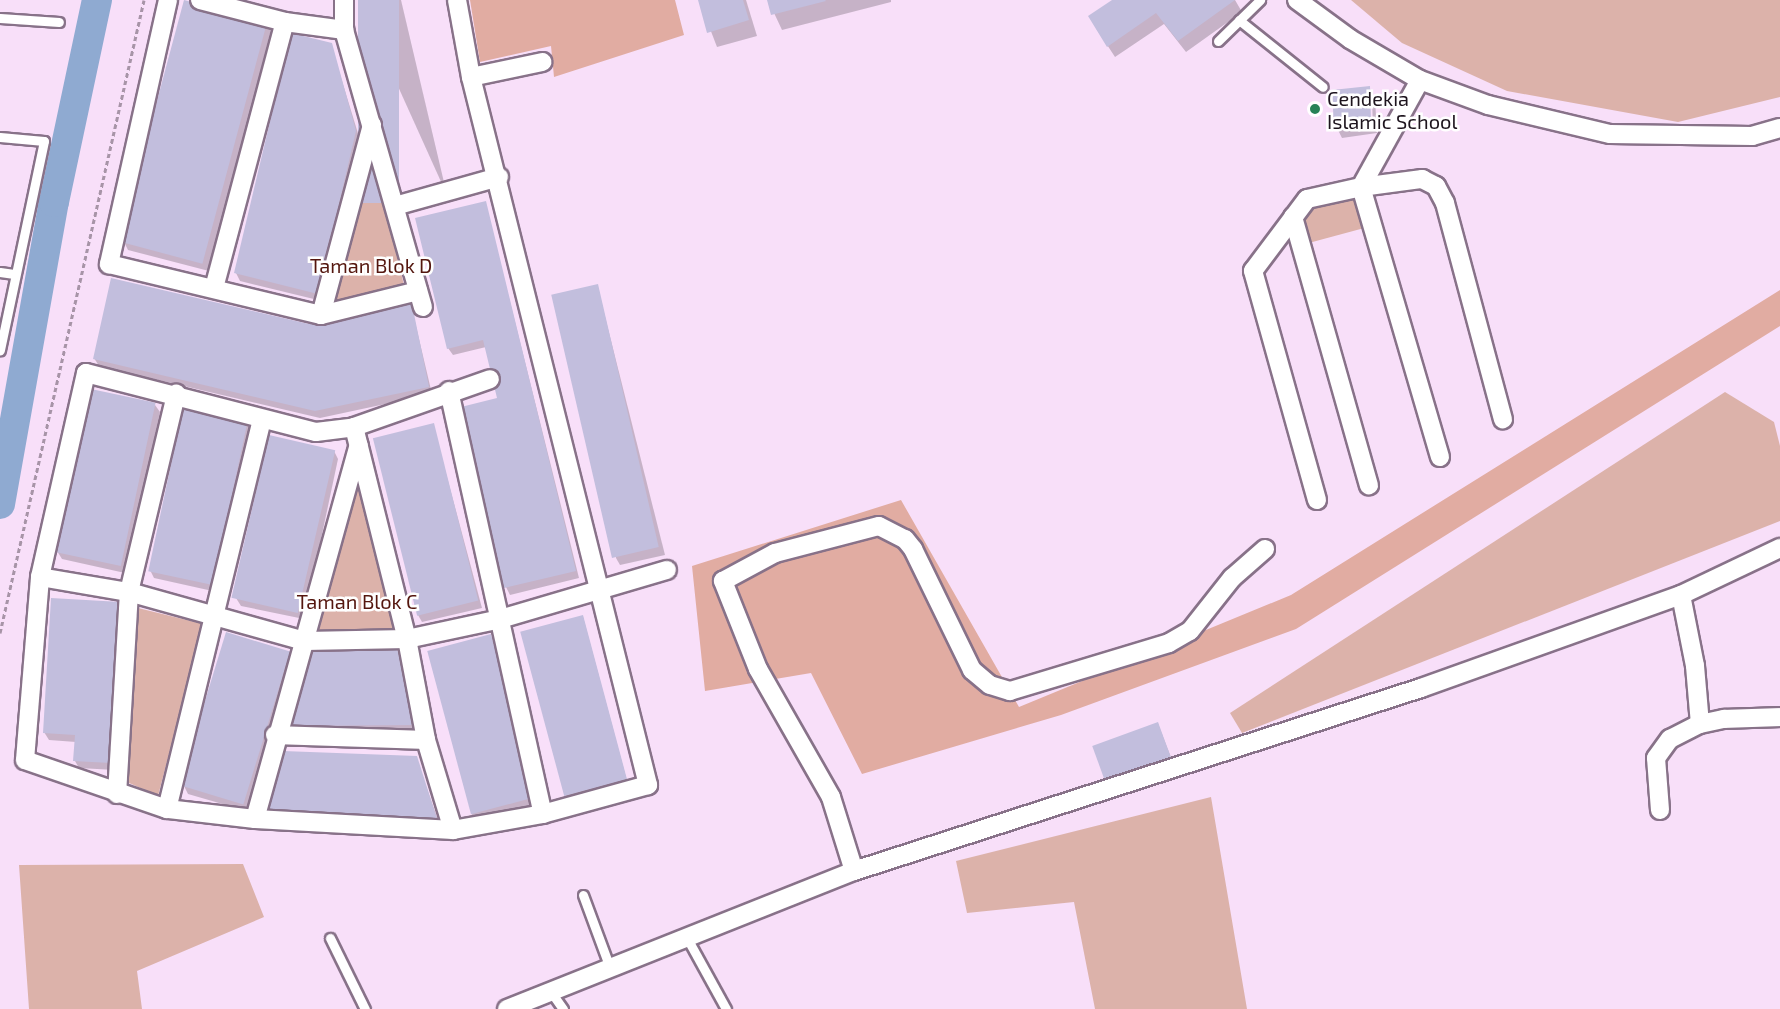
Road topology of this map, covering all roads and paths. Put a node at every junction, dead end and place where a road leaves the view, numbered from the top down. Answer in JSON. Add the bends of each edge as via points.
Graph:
{"nodes":[{"id":1,"x":144,"y":0,"type":"edge"},
{"id":2,"x":168,"y":0,"type":"edge"},
{"id":3,"x":200,"y":0,"type":"edge"},
{"id":4,"x":344,"y":0,"type":"edge"},
{"id":5,"x":457,"y":0,"type":"edge"},
{"id":6,"x":1260,"y":0,"type":"edge"},
{"id":7,"x":1297,"y":0,"type":"edge"},
{"id":8,"x":0,"y":18,"type":"edge"},
{"id":9,"x":1239,"y":20,"type":"junction"},
{"id":10,"x":59,"y":22,"type":"dead end"},
{"id":11,"x":285,"y":22,"type":"junction"},
{"id":12,"x":344,"y":30,"type":"junction"},
{"id":13,"x":1218,"y":41,"type":"dead end"},
{"id":14,"x":542,"y":62,"type":"dead end"},
{"id":15,"x":471,"y":76,"type":"junction"},
{"id":16,"x":1420,"y":80,"type":"junction"},
{"id":17,"x":1323,"y":87,"type":"dead end"},
{"id":18,"x":372,"y":125,"type":"junction"},
{"id":19,"x":1780,"y":128,"type":"edge"},
{"id":20,"x":0,"y":137,"type":"edge"},
{"id":21,"x":499,"y":177,"type":"junction"},
{"id":22,"x":1361,"y":187,"type":"junction"},
{"id":23,"x":395,"y":206,"type":"junction"},
{"id":24,"x":1293,"y":217,"type":"junction"},
{"id":25,"x":0,"y":272,"type":"edge"},
{"id":26,"x":14,"y":274,"type":"junction"},
{"id":27,"x":214,"y":288,"type":"junction"},
{"id":28,"x":321,"y":315,"type":"junction"},
{"id":29,"x":0,"y":350,"type":"edge"},
{"id":30,"x":490,"y":379,"type":"dead end"},
{"id":31,"x":449,"y":391,"type":"junction"},
{"id":32,"x":176,"y":394,"type":"junction"},
{"id":33,"x":1503,"y":419,"type":"dead end"},
{"id":34,"x":262,"y":420,"type":"junction"},
{"id":35,"x":356,"y":436,"type":"junction"},
{"id":36,"x":1440,"y":457,"type":"dead end"},
{"id":37,"x":1369,"y":485,"type":"dead end"},
{"id":38,"x":1317,"y":500,"type":"dead end"},
{"id":39,"x":1780,"y":548,"type":"edge"},
{"id":40,"x":1265,"y":549,"type":"dead end"},
{"id":41,"x":668,"y":570,"type":"dead end"},
{"id":42,"x":40,"y":577,"type":"junction"},
{"id":43,"x":600,"y":587,"type":"junction"},
{"id":44,"x":129,"y":592,"type":"junction"},
{"id":45,"x":1681,"y":595,"type":"junction"},
{"id":46,"x":216,"y":615,"type":"junction"},
{"id":47,"x":500,"y":619,"type":"junction"},
{"id":48,"x":0,"y":633,"type":"edge"},
{"id":49,"x":407,"y":639,"type":"junction"},
{"id":50,"x":305,"y":641,"type":"junction"},
{"id":51,"x":1779,"y":721,"type":"edge"},
{"id":52,"x":1700,"y":724,"type":"junction"},
{"id":53,"x":275,"y":735,"type":"junction"},
{"id":54,"x":426,"y":740,"type":"junction"},
{"id":55,"x":117,"y":794,"type":"junction"},
{"id":56,"x":168,"y":809,"type":"junction"},
{"id":57,"x":1660,"y":810,"type":"dead end"},
{"id":58,"x":543,"y":814,"type":"junction"},
{"id":59,"x":255,"y":819,"type":"junction"},
{"id":60,"x":453,"y":830,"type":"junction"},
{"id":61,"x":854,"y":871,"type":"junction"},
{"id":62,"x":584,"y":895,"type":"dead end"},
{"id":63,"x":330,"y":938,"type":"dead end"},
{"id":64,"x":687,"y":938,"type":"junction"},
{"id":65,"x":610,"y":968,"type":"junction"},
{"id":66,"x":551,"y":992,"type":"junction"},
{"id":67,"x":365,"y":1009,"type":"edge"},
{"id":68,"x":507,"y":1009,"type":"edge"},
{"id":69,"x":563,"y":1009,"type":"edge"},
{"id":70,"x":726,"y":1009,"type":"edge"}],
"edges":[{"from":1,"to":48,"type":"path"},
{"from":2,"to":27,"type":"street","via":[[108,264]]},
{"from":3,"to":11,"type":"street"},
{"from":4,"to":12,"type":"street"},
{"from":5,"to":15,"type":"street"},
{"from":6,"to":9,"type":"lane"},
{"from":7,"to":16,"type":"street","via":[[1350,39]]},
{"from":8,"to":10,"type":"lane"},
{"from":9,"to":13,"type":"lane"},
{"from":9,"to":17,"type":"lane"},
{"from":11,"to":12,"type":"street"},
{"from":11,"to":27,"type":"street"},
{"from":12,"to":18,"type":"street"},
{"from":14,"to":15,"type":"street"},
{"from":15,"to":21,"type":"street"},
{"from":16,"to":19,"type":"street","via":[[1488,105],[1610,134],[1752,136]]},
{"from":16,"to":22,"type":"street"},
{"from":18,"to":23,"type":"street"},
{"from":18,"to":28,"type":"street"},
{"from":20,"to":26,"type":"lane","via":[[44,141]]},
{"from":21,"to":23,"type":"street"},
{"from":21,"to":43,"type":"street"},
{"from":22,"to":24,"type":"street","via":[[1307,199]]},
{"from":22,"to":33,"type":"street","via":[[1422,179],[1436,186],[1445,203]]},
{"from":22,"to":36,"type":"street"},
{"from":23,"to":28,"type":"street","via":[[420,299]]},
{"from":24,"to":37,"type":"street"},
{"from":24,"to":38,"type":"street","via":[[1253,271]]},
{"from":25,"to":26,"type":"lane"},
{"from":26,"to":29,"type":"lane"},
{"from":27,"to":28,"type":"street"},
{"from":30,"to":31,"type":"street"},
{"from":31,"to":35,"type":"street"},
{"from":31,"to":47,"type":"street"},
{"from":32,"to":34,"type":"street"},
{"from":32,"to":42,"type":"street","via":[[86,373]]},
{"from":32,"to":44,"type":"street"},
{"from":34,"to":35,"type":"street"},
{"from":34,"to":46,"type":"street"},
{"from":35,"to":49,"type":"street"},
{"from":35,"to":50,"type":"street"},
{"from":39,"to":45,"type":"street"},
{"from":40,"to":61,"type":"street","via":[[1232,578],[1190,630],[1169,643],[1010,691],[990,685],[972,670],[913,549],[905,539],[879,526],[775,553],[723,581],[758,669],[831,797]]},
{"from":41,"to":43,"type":"street"},
{"from":42,"to":44,"type":"street"},
{"from":42,"to":55,"type":"street","via":[[25,760]]},
{"from":43,"to":47,"type":"street"},
{"from":43,"to":58,"type":"street","via":[[648,785]]},
{"from":44,"to":46,"type":"street"},
{"from":44,"to":55,"type":"street"},
{"from":45,"to":52,"type":"street","via":[[1695,666]]},
{"from":45,"to":61,"type":"street","via":[[1421,688]]},
{"from":46,"to":50,"type":"street"},
{"from":46,"to":56,"type":"street"},
{"from":47,"to":49,"type":"street"},
{"from":47,"to":58,"type":"street"},
{"from":49,"to":50,"type":"street"},
{"from":49,"to":54,"type":"street"},
{"from":50,"to":53,"type":"street"},
{"from":51,"to":52,"type":"street"},
{"from":52,"to":57,"type":"street","via":[[1661,747],[1656,758]]},
{"from":53,"to":54,"type":"street"},
{"from":53,"to":59,"type":"street"},
{"from":54,"to":60,"type":"street"},
{"from":55,"to":56,"type":"street"},
{"from":56,"to":59,"type":"street"},
{"from":58,"to":60,"type":"street"},
{"from":59,"to":60,"type":"street"},
{"from":61,"to":64,"type":"street"},
{"from":62,"to":65,"type":"lane"},
{"from":63,"to":67,"type":"lane"},
{"from":64,"to":65,"type":"street"},
{"from":64,"to":70,"type":"lane"},
{"from":65,"to":66,"type":"street"},
{"from":66,"to":68,"type":"street"},
{"from":66,"to":69,"type":"lane"}]}
